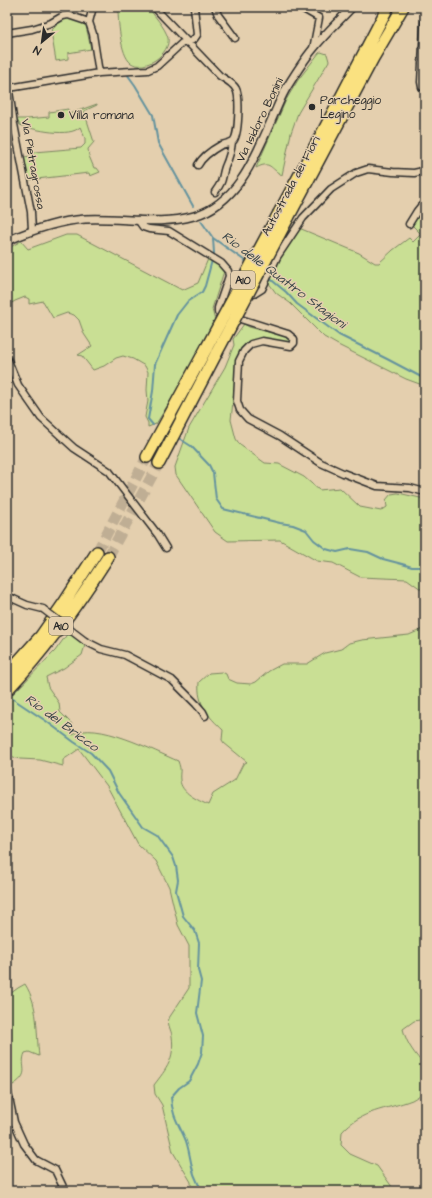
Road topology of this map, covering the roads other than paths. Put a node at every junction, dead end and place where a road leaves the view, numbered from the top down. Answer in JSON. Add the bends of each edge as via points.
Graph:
{"nodes":[{"id":1,"x":93,"y":7,"type":"edge"},
{"id":2,"x":154,"y":7,"type":"edge"},
{"id":3,"x":194,"y":7,"type":"edge"},
{"id":4,"x":215,"y":7,"type":"edge"},
{"id":5,"x":300,"y":7,"type":"edge"},
{"id":6,"x":352,"y":7,"type":"edge"},
{"id":7,"x":388,"y":7,"type":"edge"},
{"id":8,"x":403,"y":7,"type":"edge"},
{"id":9,"x":425,"y":9,"type":"edge"},
{"id":10,"x":89,"y":22,"type":"junction"},
{"id":11,"x":7,"y":33,"type":"edge"},
{"id":12,"x":235,"y":38,"type":"dead end"},
{"id":13,"x":188,"y":43,"type":"junction"},
{"id":14,"x":313,"y":49,"type":"junction"},
{"id":15,"x":99,"y":73,"type":"junction"},
{"id":16,"x":7,"y":78,"type":"edge"},
{"id":17,"x":422,"y":87,"type":"dead end"},
{"id":18,"x":9,"y":88,"type":"junction"},
{"id":19,"x":232,"y":142,"type":"junction"},
{"id":20,"x":198,"y":165,"type":"dead end"},
{"id":21,"x":425,"y":169,"type":"edge"},
{"id":22,"x":215,"y":192,"type":"dead end"},
{"id":23,"x":425,"y":206,"type":"edge"},
{"id":24,"x":283,"y":216,"type":"junction"},
{"id":25,"x":138,"y":220,"type":"junction"},
{"id":26,"x":410,"y":224,"type":"dead end"},
{"id":27,"x":32,"y":230,"type":"junction"},
{"id":28,"x":7,"y":241,"type":"edge"},
{"id":29,"x":228,"y":280,"type":"junction"},
{"id":30,"x":212,"y":350,"type":"junction"},
{"id":31,"x":7,"y":358,"type":"edge"},
{"id":32,"x":147,"y":457,"type":"tunnel mouth"},
{"id":33,"x":159,"y":463,"type":"tunnel mouth"},
{"id":34,"x":425,"y":492,"type":"edge"},
{"id":35,"x":166,"y":548,"type":"dead end"},
{"id":36,"x":97,"y":552,"type":"tunnel mouth"},
{"id":37,"x":108,"y":557,"type":"tunnel mouth"},
{"id":38,"x":7,"y":596,"type":"edge"},
{"id":39,"x":7,"y":674,"type":"edge"},
{"id":40,"x":7,"y":690,"type":"edge"},
{"id":41,"x":205,"y":716,"type":"dead end"},
{"id":42,"x":7,"y":1088,"type":"edge"},
{"id":43,"x":65,"y":1191,"type":"edge"}],
"edges":[{"from":1,"to":10,"type":"street"},
{"from":2,"to":13,"type":"street"},
{"from":3,"to":13,"type":"street","via":[[197,35]]},
{"from":4,"to":12,"type":"street"},
{"from":5,"to":14,"type":"street","via":[[319,18]]},
{"from":6,"to":14,"type":"street","name":"Via Isidoro Bonini"},
{"from":7,"to":24,"type":"highway","name":"Autostrada dei Fiori","number":"A10"},
{"from":8,"to":24,"type":"highway","name":"Autostrada dei Fiori","number":"A10"},
{"from":9,"to":17,"type":"street"},
{"from":10,"to":11,"type":"street","via":[[68,15],[32,29]]},
{"from":10,"to":15,"type":"street"},
{"from":13,"to":15,"type":"street","via":[[182,44],[157,66],[148,70]]},
{"from":13,"to":19,"type":"street","via":[[237,90],[237,131]]},
{"from":14,"to":25,"type":"street","name":"Via Isidoro Bonini","via":[[286,89],[248,170],[228,196],[196,216],[175,220]]},
{"from":15,"to":18,"type":"street"},
{"from":16,"to":18,"type":"street","name":"Via Pietragrossa"},
{"from":18,"to":27,"type":"street","name":"Via Pietragrossa"},
{"from":19,"to":20,"type":"street","via":[[206,155]]},
{"from":19,"to":22,"type":"street","via":[[222,182]]},
{"from":21,"to":29,"type":"street","via":[[414,173],[368,169],[356,173],[331,189],[303,218],[277,257],[262,289],[254,294],[245,292],[233,286]]},
{"from":23,"to":26,"type":"street","via":[[421,206]]},
{"from":24,"to":30,"type":"highway","name":"Autostrada dei Fiori","number":"A10","bridge":true},
{"from":25,"to":27,"type":"street","name":"Via Isidoro Bonini","via":[[85,219]]},
{"from":25,"to":29,"type":"street","via":[[143,227],[169,231],[221,263],[228,271]]},
{"from":27,"to":28,"type":"street","name":"Via Isidoro Bonini"},
{"from":29,"to":34,"type":"street","via":[[218,312],[288,334],[294,340],[291,346],[262,341],[251,344],[244,351],[239,362],[237,401],[240,410],[248,419],[321,463],[343,473],[377,486],[410,488]]},
{"from":30,"to":32,"type":"highway","name":"Autostrada dei Fiori","number":"A10"},
{"from":30,"to":33,"type":"highway","name":"Autostrada dei Fiori","number":"A10"},
{"from":31,"to":35,"type":"street","via":[[18,385],[41,418],[74,448],[109,471]]},
{"from":36,"to":39,"type":"highway","number":"A10","via":[[41,636]]},
{"from":37,"to":40,"type":"highway","number":"A10","via":[[74,610]]},
{"from":38,"to":41,"type":"street","bridge":true,"via":[[43,609],[85,640],[102,649],[126,655],[178,685]]},
{"from":42,"to":43,"type":"street","via":[[14,1122],[24,1144],[36,1160],[55,1170]]}]}
